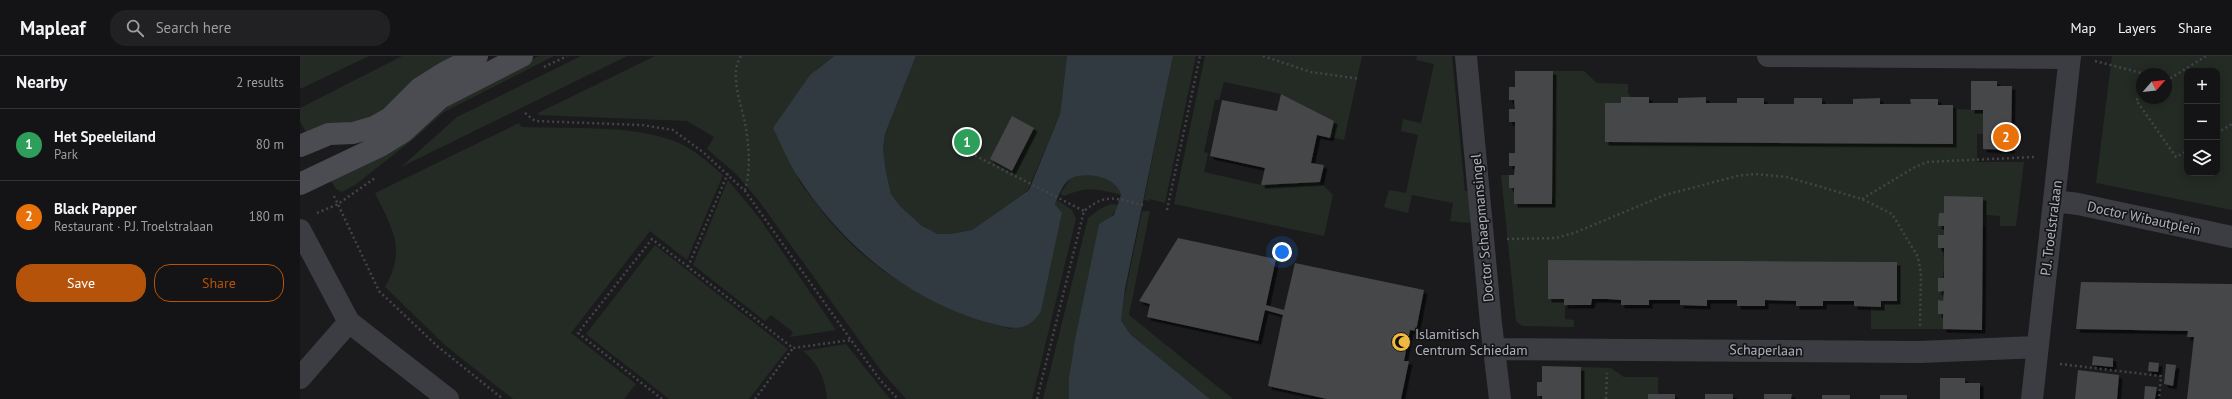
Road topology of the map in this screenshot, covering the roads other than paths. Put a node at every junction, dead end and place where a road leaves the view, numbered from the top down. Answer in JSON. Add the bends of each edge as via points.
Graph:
{"nodes":[{"id":1,"x":477,"y":56,"type":"edge"},
{"id":2,"x":522,"y":56,"type":"edge"},
{"id":3,"x":1466,"y":56,"type":"edge"},
{"id":4,"x":1768,"y":56,"type":"edge"},
{"id":5,"x":2077,"y":58,"type":"edge"},
{"id":6,"x":300,"y":146,"type":"edge"},
{"id":7,"x":300,"y":184,"type":"edge"},
{"id":8,"x":2055,"y":201,"type":"junction"},
{"id":9,"x":300,"y":230,"type":"edge"},
{"id":10,"x":2232,"y":237,"type":"edge"},
{"id":11,"x":349,"y":322,"type":"junction"},
{"id":12,"x":2037,"y":347,"type":"junction"},
{"id":13,"x":1496,"y":349,"type":"junction"},
{"id":14,"x":300,"y":378,"type":"edge"},
{"id":15,"x":448,"y":399,"type":"edge"},
{"id":16,"x":1500,"y":399,"type":"edge"},
{"id":17,"x":2032,"y":399,"type":"edge"}],
"edges":[{"from":1,"to":6,"type":"main road","via":[[420,88],[390,118],[374,127],[353,133],[329,134]]},
{"from":2,"to":7,"type":"main road","via":[[440,98],[403,132],[382,145]]},
{"from":3,"to":13,"type":"street","name":"Doctor Schaepmansingel","via":[[1491,324]]},
{"from":4,"to":5,"type":"street"},
{"from":5,"to":8,"type":"street","name":"P.J. Troelstralaan"},
{"from":8,"to":10,"type":"street","name":"Doctor Wibautplein"},
{"from":8,"to":12,"type":"street","name":"P.J. Troelstralaan"},
{"from":9,"to":11,"type":"street"},
{"from":11,"to":14,"type":"street"},
{"from":11,"to":15,"type":"street"},
{"from":12,"to":13,"type":"street","name":"Schaperlaan","via":[[1920,352]]},
{"from":12,"to":17,"type":"street","name":"P.J. Troelstralaan"},
{"from":13,"to":16,"type":"street","name":"Doctor Schaepmansingel"}]}
